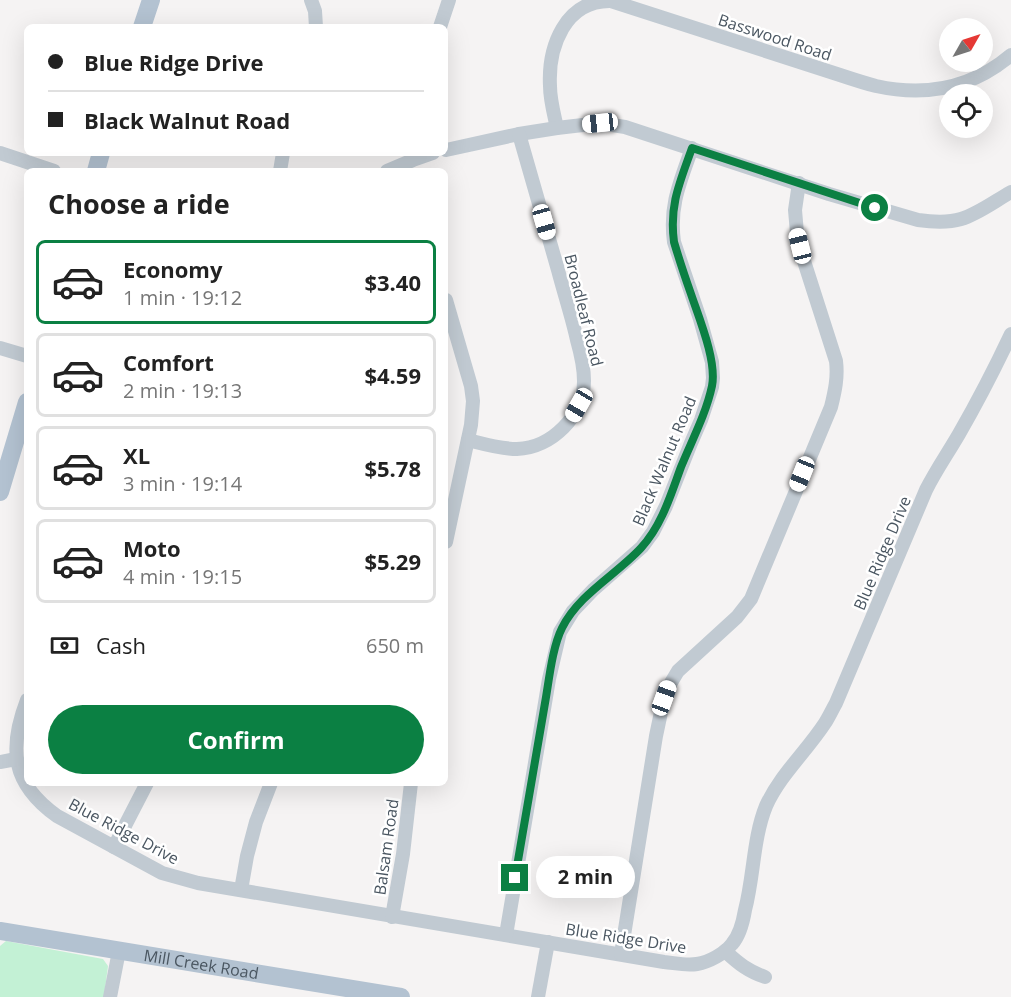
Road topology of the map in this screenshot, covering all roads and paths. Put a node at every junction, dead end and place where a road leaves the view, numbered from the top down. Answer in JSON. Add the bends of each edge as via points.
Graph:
{"nodes":[{"id":1,"x":151,"y":0,"type":"edge"},
{"id":2,"x":311,"y":0,"type":"edge"},
{"id":3,"x":449,"y":0,"type":"edge"},
{"id":4,"x":143,"y":24,"type":"edge"},
{"id":5,"x":316,"y":24,"type":"edge"},
{"id":6,"x":441,"y":24,"type":"edge"},
{"id":7,"x":1011,"y":55,"type":"edge"},
{"id":8,"x":557,"y":128,"type":"junction"},
{"id":9,"x":519,"y":134,"type":"junction"},
{"id":10,"x":692,"y":148,"type":"junction"},
{"id":11,"x":448,"y":150,"type":"edge"},
{"id":12,"x":0,"y":153,"type":"edge"},
{"id":13,"x":426,"y":156,"type":"edge"},
{"id":14,"x":45,"y":168,"type":"edge"},
{"id":15,"x":398,"y":168,"type":"edge"},
{"id":16,"x":799,"y":183,"type":"junction"},
{"id":17,"x":1011,"y":192,"type":"edge"},
{"id":18,"x":448,"y":307,"type":"edge"},
{"id":19,"x":1011,"y":334,"type":"edge"},
{"id":20,"x":0,"y":348,"type":"edge"},
{"id":21,"x":24,"y":355,"type":"edge"},
{"id":22,"x":24,"y":412,"type":"edge"},
{"id":23,"x":468,"y":440,"type":"junction"},
{"id":24,"x":1,"y":486,"type":"edge"},
{"id":25,"x":448,"y":533,"type":"edge"},
{"id":26,"x":24,"y":710,"type":"edge"},
{"id":27,"x":16,"y":759,"type":"junction"},
{"id":28,"x":0,"y":762,"type":"edge"},
{"id":29,"x":24,"y":779,"type":"edge"},
{"id":30,"x":27,"y":786,"type":"edge"},
{"id":31,"x":145,"y":786,"type":"edge"},
{"id":32,"x":270,"y":786,"type":"edge"},
{"id":33,"x":411,"y":786,"type":"edge"},
{"id":34,"x":114,"y":847,"type":"junction"},
{"id":35,"x":241,"y":890,"type":"junction"},
{"id":36,"x":392,"y":917,"type":"junction"},
{"id":37,"x":0,"y":931,"type":"edge"},
{"id":38,"x":506,"y":935,"type":"junction"},
{"id":39,"x":548,"y":942,"type":"junction"},
{"id":40,"x":119,"y":951,"type":"junction"},
{"id":41,"x":725,"y":951,"type":"junction"},
{"id":42,"x":621,"y":954,"type":"junction"},
{"id":43,"x":765,"y":977,"type":"dead end"},
{"id":44,"x":110,"y":997,"type":"edge"},
{"id":45,"x":401,"y":997,"type":"edge"},
{"id":46,"x":538,"y":997,"type":"edge"}],
"edges":[{"from":1,"to":4,"type":"main road"},
{"from":2,"to":5,"type":"street"},
{"from":3,"to":6,"type":"street"},
{"from":7,"to":8,"type":"street","name":"Basswood Road","via":[[990,71],[963,83],[906,90],[876,86],[611,2],[594,2],[574,12],[555,46],[550,88]]},
{"from":8,"to":9,"type":"street"},
{"from":8,"to":10,"type":"street","via":[[610,124]]},
{"from":9,"to":11,"type":"street"},
{"from":9,"to":23,"type":"street","name":"Broadleaf Road","via":[[575,331],[583,364],[583,394],[563,428],[536,445],[500,448]]},
{"from":10,"to":16,"type":"street"},
{"from":10,"to":38,"type":"street","name":"Black Walnut Road","via":[[675,196],[673,233],[712,362],[712,387],[653,532],[573,611],[560,633]]},
{"from":12,"to":14,"type":"street"},
{"from":13,"to":15,"type":"street"},
{"from":16,"to":17,"type":"street","via":[[928,222],[961,219]]},
{"from":16,"to":42,"type":"street","via":[[796,233],[836,361],[835,392],[751,599],[678,672],[664,698]]},
{"from":18,"to":23,"type":"street","via":[[471,386]]},
{"from":19,"to":41,"type":"street","name":"Blue Ridge Drive","via":[[959,435],[934,473],[836,703],[766,807],[742,924]]},
{"from":20,"to":21,"type":"street"},
{"from":22,"to":24,"type":"main road"},
{"from":23,"to":25,"type":"street"},
{"from":26,"to":27,"type":"street","name":"Blue Ridge Drive","via":[[16,735]]},
{"from":27,"to":28,"type":"street"},
{"from":27,"to":29,"type":"street","name":"Blue Ridge Drive"},
{"from":30,"to":34,"type":"street","name":"Blue Ridge Drive","via":[[57,816]]},
{"from":31,"to":34,"type":"street"},
{"from":32,"to":35,"type":"street","via":[[256,822]]},
{"from":33,"to":36,"type":"street","name":"Balsam Road"},
{"from":34,"to":35,"type":"street","name":"Blue Ridge Drive","via":[[173,877]]},
{"from":35,"to":36,"type":"street","name":"Blue Ridge Drive"},
{"from":36,"to":38,"type":"street","name":"Blue Ridge Drive"},
{"from":37,"to":40,"type":"main road","name":"Mill Creek Road"},
{"from":38,"to":39,"type":"street","name":"Blue Ridge Drive"},
{"from":39,"to":42,"type":"street","name":"Blue Ridge Drive"},
{"from":39,"to":46,"type":"street"},
{"from":40,"to":44,"type":"street"},
{"from":40,"to":45,"type":"main road","name":"Mill Creek Road"},
{"from":41,"to":42,"type":"street","name":"Blue Ridge Drive","via":[[711,960],[688,965]]},
{"from":41,"to":43,"type":"street","via":[[749,971]]}]}
